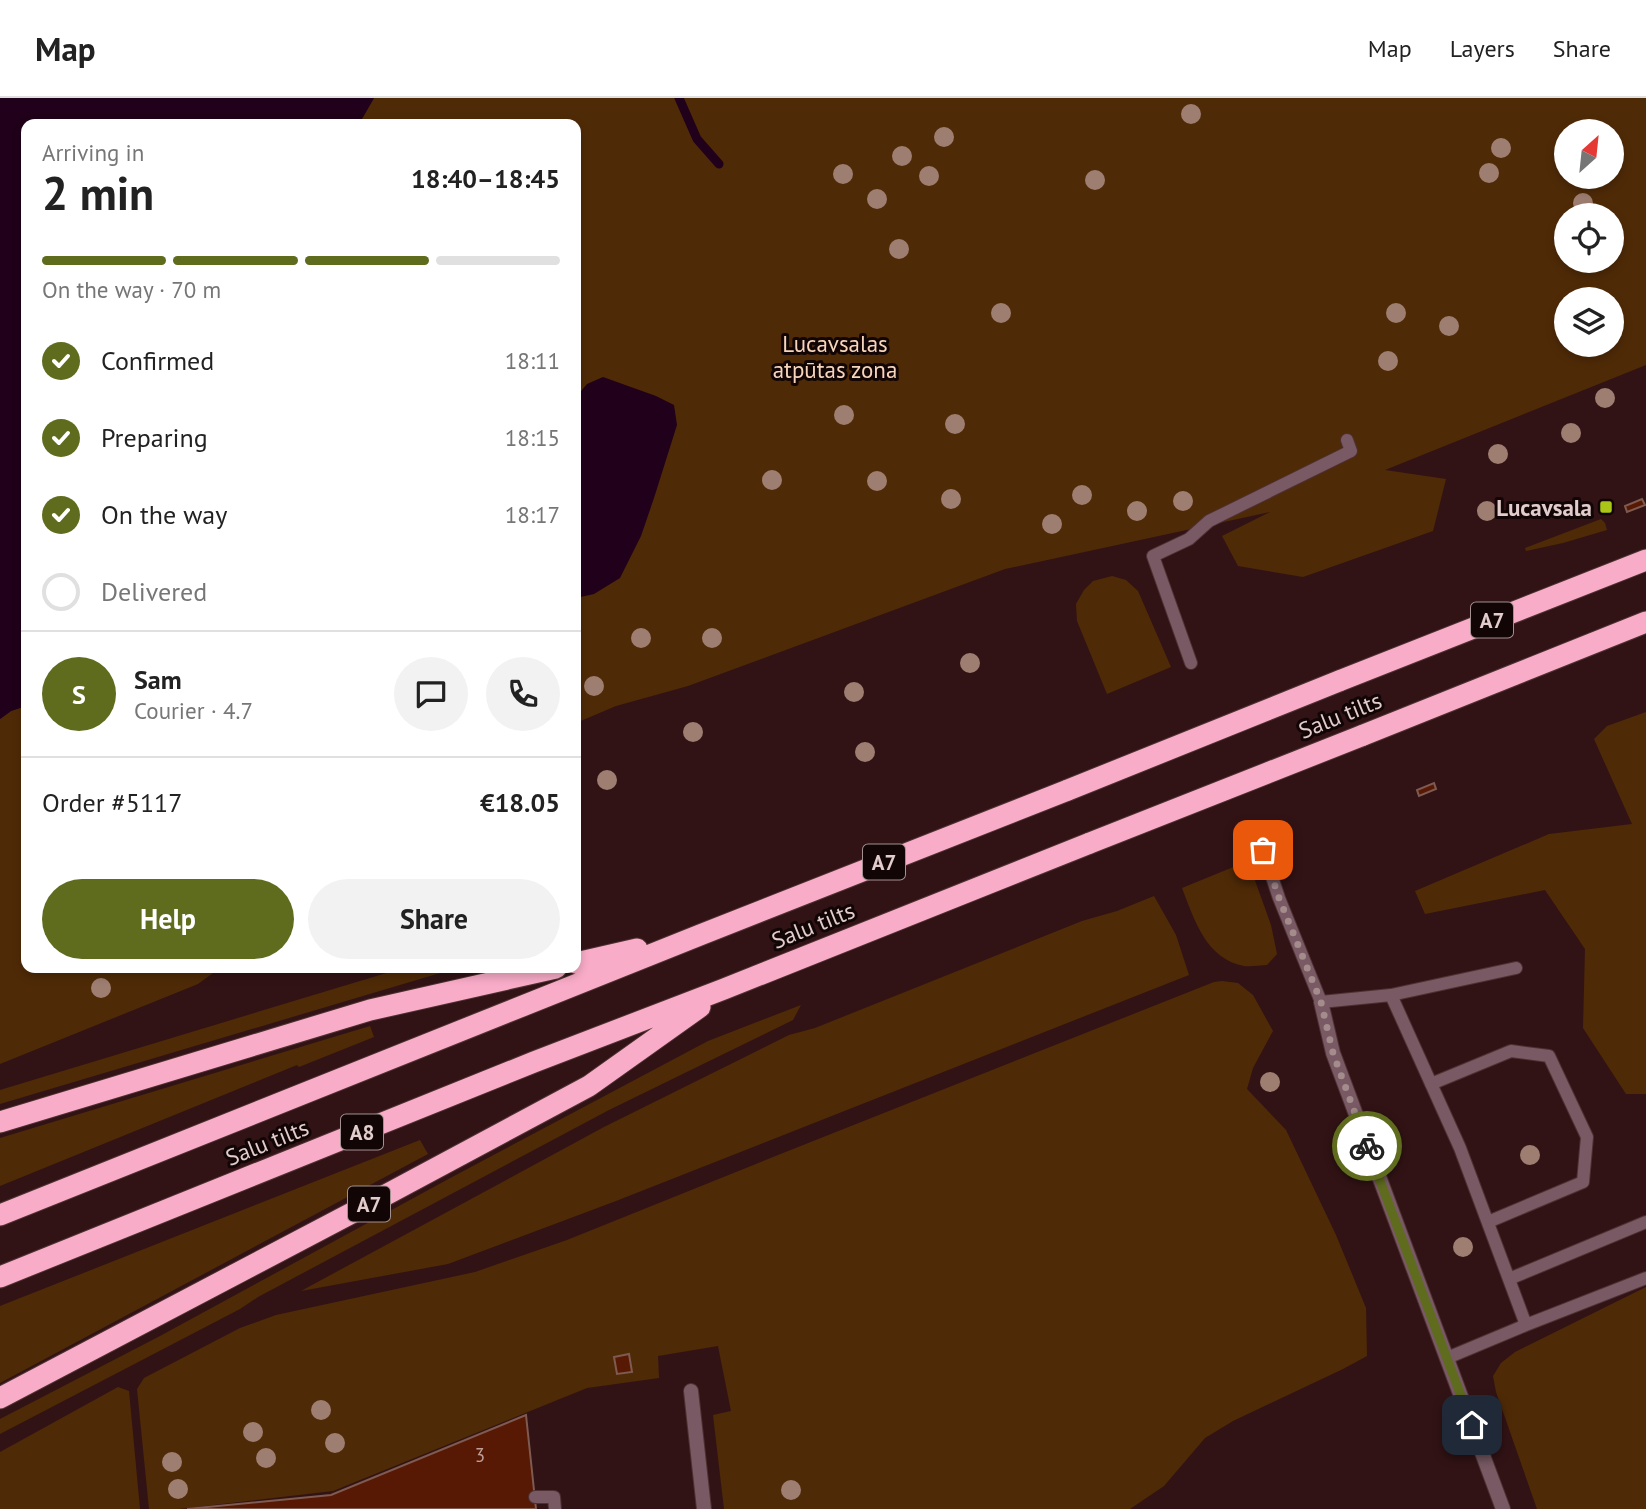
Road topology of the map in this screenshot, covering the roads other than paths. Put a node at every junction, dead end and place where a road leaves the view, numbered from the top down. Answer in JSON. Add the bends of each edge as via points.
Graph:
{"nodes":[{"id":1,"x":1347,"y":440,"type":"dead end"},
{"id":2,"x":1646,"y":560,"type":"edge"},
{"id":3,"x":1646,"y":622,"type":"edge"},
{"id":4,"x":1191,"y":663,"type":"dead end"},
{"id":5,"x":1263,"y":850,"type":"dead end"},
{"id":6,"x":700,"y":935,"type":"junction"},
{"id":7,"x":581,"y":962,"type":"edge"},
{"id":8,"x":1516,"y":968,"type":"dead end"},
{"id":9,"x":534,"y":973,"type":"edge"},
{"id":10,"x":724,"y":989,"type":"junction"},
{"id":11,"x":1391,"y":995,"type":"junction"},
{"id":12,"x":1321,"y":1002,"type":"junction"},
{"id":13,"x":1431,"y":1084,"type":"junction"},
{"id":14,"x":0,"y":1122,"type":"edge"},
{"id":15,"x":0,"y":1215,"type":"edge"},
{"id":16,"x":1488,"y":1222,"type":"junction"},
{"id":17,"x":1646,"y":1222,"type":"edge"},
{"id":18,"x":0,"y":1277,"type":"edge"},
{"id":19,"x":1646,"y":1278,"type":"edge"},
{"id":20,"x":1509,"y":1279,"type":"junction"},
{"id":21,"x":1526,"y":1325,"type":"junction"},
{"id":22,"x":1447,"y":1358,"type":"junction"},
{"id":23,"x":691,"y":1391,"type":"dead end"},
{"id":24,"x":0,"y":1398,"type":"edge"},
{"id":25,"x":535,"y":1497,"type":"dead end"},
{"id":26,"x":555,"y":1509,"type":"edge"},
{"id":27,"x":704,"y":1509,"type":"edge"},
{"id":28,"x":1503,"y":1509,"type":"edge"}],
"edges":[{"from":1,"to":4,"type":"lane","via":[[1352,451],[1209,521],[1189,538],[1153,556]]},
{"from":2,"to":6,"type":"highway","name":"Salu tilts","number":"A7","bridge":true},
{"from":3,"to":10,"type":"highway","name":"Salu tilts","number":"A7","bridge":true},
{"from":5,"to":12,"type":"lane"},
{"from":6,"to":7,"type":"highway","number":"A7"},
{"from":6,"to":15,"type":"highway","name":"Salu tilts","number":"A8"},
{"from":8,"to":11,"type":"lane"},
{"from":9,"to":14,"type":"highway","via":[[370,1010]]},
{"from":10,"to":18,"type":"highway","name":"Salu tilts","number":"A8"},
{"from":10,"to":24,"type":"highway","number":"A7","via":[[589,1086]]},
{"from":11,"to":12,"type":"lane"},
{"from":11,"to":13,"type":"lane"},
{"from":12,"to":22,"type":"street","via":[[1333,1053]]},
{"from":13,"to":16,"type":"lane"},
{"from":13,"to":16,"type":"lane","via":[[1511,1051],[1549,1056],[1587,1138],[1583,1182]]},
{"from":16,"to":20,"type":"lane"},
{"from":17,"to":20,"type":"lane"},
{"from":19,"to":21,"type":"lane"},
{"from":20,"to":21,"type":"lane"},
{"from":21,"to":22,"type":"lane"},
{"from":22,"to":28,"type":"street"},
{"from":23,"to":27,"type":"street"},
{"from":25,"to":26,"type":"lane","via":[[554,1497]]}]}
